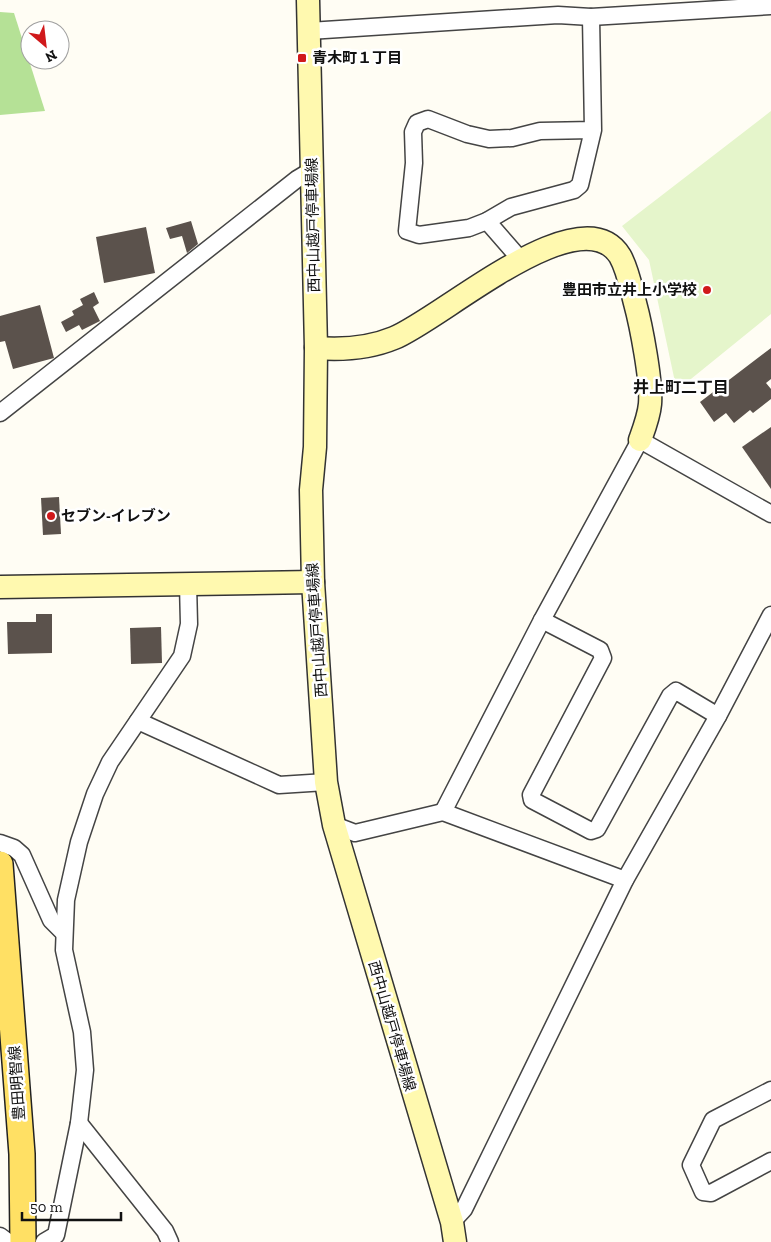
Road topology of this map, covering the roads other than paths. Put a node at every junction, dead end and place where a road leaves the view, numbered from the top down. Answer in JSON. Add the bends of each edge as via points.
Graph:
{"nodes":[{"id":1,"x":308,"y":0,"type":"edge"},
{"id":2,"x":751,"y":4,"type":"edge"},
{"id":3,"x":771,"y":6,"type":"edge"},
{"id":4,"x":639,"y":7,"type":"edge"},
{"id":5,"x":557,"y":8,"type":"edge"},
{"id":6,"x":591,"y":17,"type":"junction"},
{"id":7,"x":309,"y":31,"type":"junction"},
{"id":8,"x":594,"y":130,"type":"junction"},
{"id":9,"x":312,"y":170,"type":"junction"},
{"id":10,"x":487,"y":221,"type":"junction"},
{"id":11,"x":521,"y":260,"type":"junction"},
{"id":12,"x":316,"y":348,"type":"junction"},
{"id":13,"x":0,"y":413,"type":"edge"},
{"id":14,"x":640,"y":440,"type":"junction"},
{"id":15,"x":771,"y":514,"type":"edge"},
{"id":16,"x":313,"y":582,"type":"junction"},
{"id":17,"x":188,"y":584,"type":"junction"},
{"id":18,"x":0,"y":587,"type":"edge"},
{"id":19,"x":771,"y":615,"type":"edge"},
{"id":20,"x":542,"y":620,"type":"junction"},
{"id":21,"x":718,"y":716,"type":"junction"},
{"id":22,"x":138,"y":721,"type":"junction"},
{"id":23,"x":326,"y":782,"type":"junction"},
{"id":24,"x":443,"y":812,"type":"junction"},
{"id":25,"x":334,"y":825,"type":"junction"},
{"id":26,"x":0,"y":843,"type":"edge"},
{"id":27,"x":0,"y":864,"type":"edge"},
{"id":28,"x":625,"y":880,"type":"junction"},
{"id":29,"x":63,"y":932,"type":"junction"},
{"id":30,"x":771,"y":1090,"type":"edge"},
{"id":31,"x":79,"y":1123,"type":"junction"},
{"id":32,"x":771,"y":1161,"type":"edge"},
{"id":33,"x":453,"y":1232,"type":"edge"},
{"id":34,"x":0,"y":1236,"type":"edge"},
{"id":35,"x":8,"y":1242,"type":"edge"},
{"id":36,"x":23,"y":1242,"type":"edge"},
{"id":37,"x":44,"y":1242,"type":"edge"},
{"id":38,"x":170,"y":1242,"type":"edge"}],
"edges":[{"from":1,"to":7,"type":"main road","name":"西中山越戸停車場線"},
{"from":2,"to":3,"type":"street"},
{"from":2,"to":4,"type":"street"},
{"from":4,"to":6,"type":"street"},
{"from":5,"to":6,"type":"street"},
{"from":5,"to":7,"type":"street"},
{"from":6,"to":8,"type":"street"},
{"from":7,"to":9,"type":"main road","name":"西中山越戸停車場線"},
{"from":8,"to":10,"type":"street","via":[[580,185],[574,190],[510,207]]},
{"from":8,"to":10,"type":"street","via":[[540,131],[512,138],[489,139],[428,119],[417,123],[413,132],[414,163],[407,231],[419,236],[470,228]]},
{"from":9,"to":12,"type":"main road","name":"西中山越戸停車場線"},
{"from":9,"to":13,"type":"street"},
{"from":10,"to":11,"type":"street"},
{"from":11,"to":12,"type":"main road","via":[[394,338],[344,350]]},
{"from":11,"to":14,"type":"main road","via":[[546,247],[575,238],[592,238],[619,255],[638,311],[648,375],[650,404]]},
{"from":12,"to":16,"type":"main road","name":"西中山越戸停車場線","via":[[311,490]]},
{"from":14,"to":15,"type":"street"},
{"from":14,"to":20,"type":"street"},
{"from":16,"to":17,"type":"main road"},
{"from":16,"to":23,"type":"main road","name":"西中山越戸停車場線"},
{"from":17,"to":18,"type":"main road"},
{"from":17,"to":22,"type":"street","via":[[189,624],[182,656]]},
{"from":19,"to":21,"type":"street"},
{"from":20,"to":21,"type":"street","via":[[600,650],[603,658],[531,795],[532,800],[591,831],[597,829],[670,696],[676,691]]},
{"from":20,"to":24,"type":"street"},
{"from":21,"to":28,"type":"street"},
{"from":22,"to":23,"type":"street","via":[[279,785]]},
{"from":22,"to":29,"type":"street","via":[[110,762],[95,794],[77,849]]},
{"from":23,"to":25,"type":"main road","name":"西中山越戸停車場線"},
{"from":24,"to":25,"type":"street","via":[[355,833]]},
{"from":24,"to":28,"type":"street"},
{"from":25,"to":33,"type":"main road","name":"西中山越戸停車場線"},
{"from":26,"to":29,"type":"street","via":[[22,854],[51,920]]},
{"from":27,"to":36,"type":"main road","name":"豊田明智線","via":[[22,1154]]},
{"from":28,"to":33,"type":"street"},
{"from":29,"to":31,"type":"street","via":[[82,1032],[85,1070]]},
{"from":30,"to":32,"type":"street","via":[[713,1120],[691,1165],[702,1192],[711,1193]]},
{"from":31,"to":37,"type":"street","via":[[56,1235]]},
{"from":31,"to":38,"type":"street","via":[[165,1231]]},
{"from":34,"to":35,"type":"street"}]}
